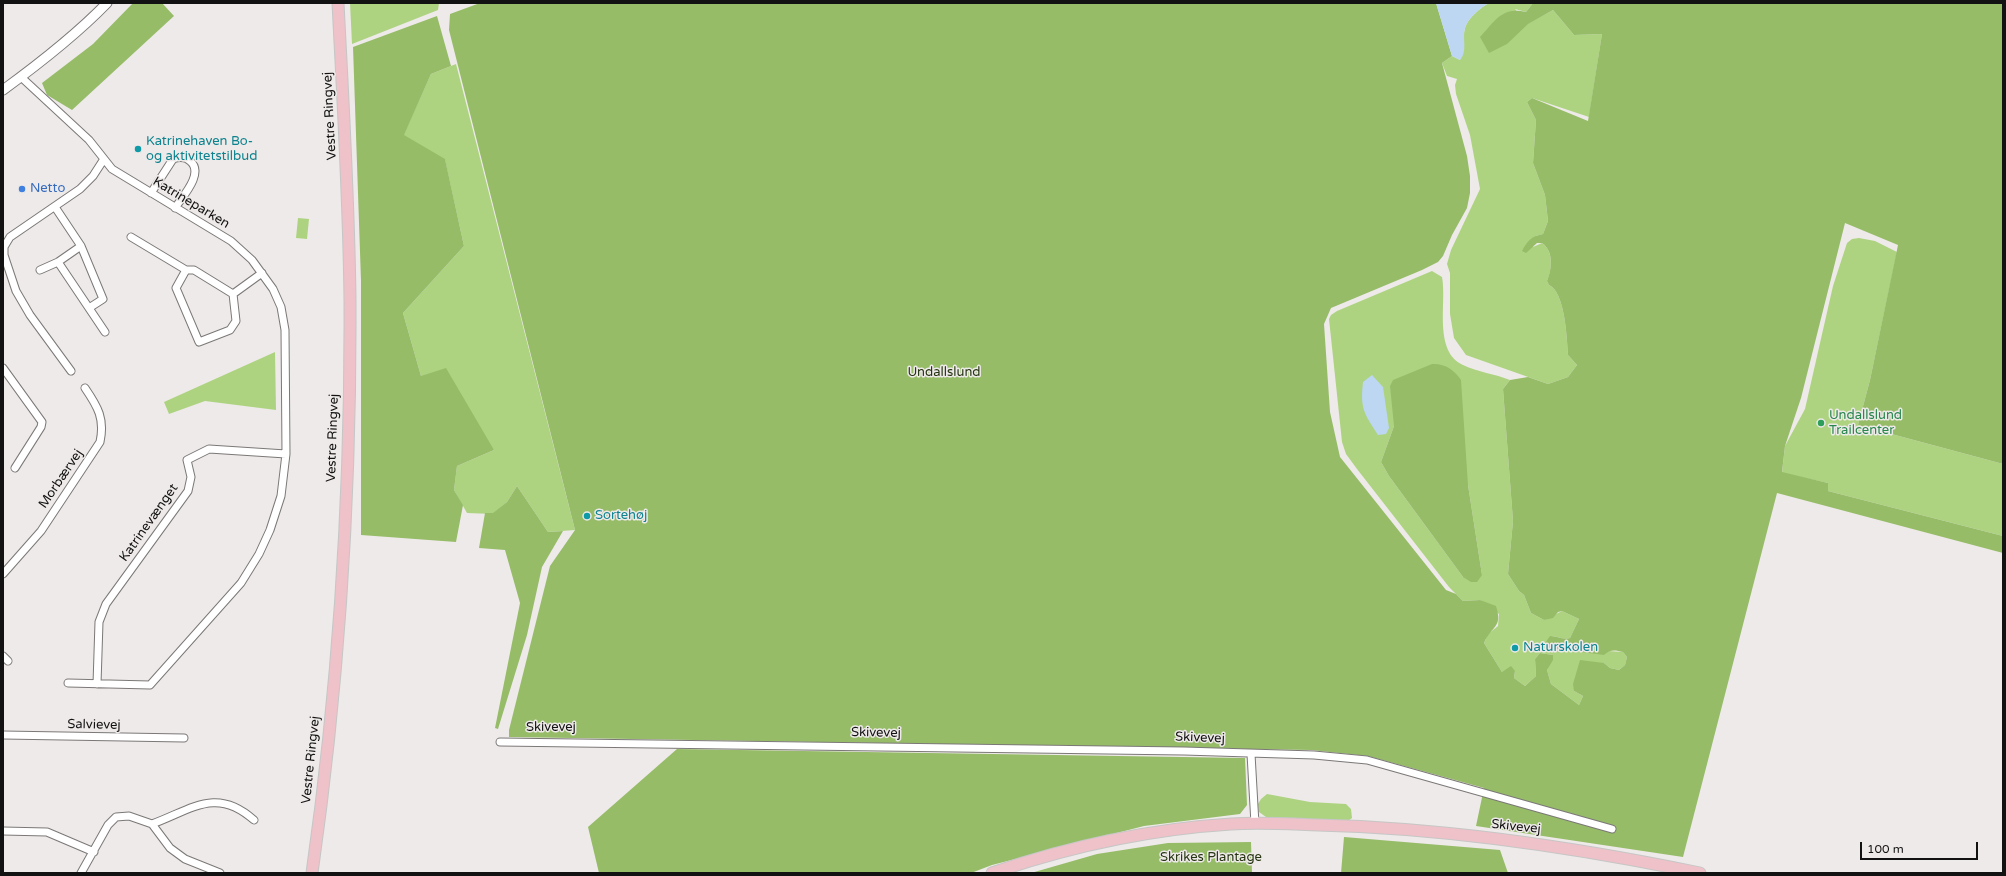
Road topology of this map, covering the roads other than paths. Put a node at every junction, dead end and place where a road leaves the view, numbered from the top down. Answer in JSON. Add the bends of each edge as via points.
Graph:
{"nodes":[{"id":1,"x":107,"y":3,"type":"edge"},
{"id":2,"x":338,"y":3,"type":"edge"},
{"id":3,"x":20,"y":77,"type":"junction"},
{"id":4,"x":3,"y":90,"type":"edge"},
{"id":5,"x":104,"y":159,"type":"junction"},
{"id":6,"x":151,"y":193,"type":"junction"},
{"id":7,"x":54,"y":207,"type":"junction"},
{"id":8,"x":175,"y":208,"type":"junction"},
{"id":9,"x":131,"y":237,"type":"dead end"},
{"id":10,"x":80,"y":246,"type":"junction"},
{"id":11,"x":58,"y":262,"type":"junction"},
{"id":12,"x":40,"y":270,"type":"dead end"},
{"id":13,"x":186,"y":270,"type":"junction"},
{"id":14,"x":262,"y":273,"type":"junction"},
{"id":15,"x":233,"y":294,"type":"junction"},
{"id":16,"x":89,"y":308,"type":"junction"},
{"id":17,"x":105,"y":332,"type":"dead end"},
{"id":18,"x":3,"y":368,"type":"edge"},
{"id":19,"x":71,"y":371,"type":"dead end"},
{"id":20,"x":85,"y":388,"type":"dead end"},
{"id":21,"x":286,"y":454,"type":"junction"},
{"id":22,"x":15,"y":468,"type":"dead end"},
{"id":23,"x":3,"y":574,"type":"edge"},
{"id":24,"x":68,"y":683,"type":"dead end"},
{"id":25,"x":97,"y":684,"type":"junction"},
{"id":26,"x":3,"y":735,"type":"edge"},
{"id":27,"x":184,"y":738,"type":"dead end"},
{"id":28,"x":500,"y":742,"type":"dead end"},
{"id":29,"x":1251,"y":754,"type":"junction"},
{"id":30,"x":254,"y":820,"type":"dead end"},
{"id":31,"x":152,"y":824,"type":"junction"},
{"id":32,"x":1255,"y":824,"type":"junction"},
{"id":33,"x":1612,"y":829,"type":"dead end"},
{"id":34,"x":3,"y":831,"type":"edge"},
{"id":35,"x":94,"y":852,"type":"junction"},
{"id":36,"x":81,"y":873,"type":"edge"},
{"id":37,"x":220,"y":873,"type":"edge"},
{"id":38,"x":312,"y":873,"type":"edge"},
{"id":39,"x":992,"y":873,"type":"edge"},
{"id":40,"x":1700,"y":873,"type":"edge"}],
"edges":[{"from":1,"to":3,"type":"street","via":[[79,30]]},
{"from":2,"to":38,"type":"main road","name":"Vestre Ringvej","via":[[347,171],[348,446],[340,616]]},
{"from":3,"to":4,"type":"street"},
{"from":3,"to":5,"type":"street","name":"Katrineparken","via":[[89,140]]},
{"from":5,"to":6,"type":"street","name":"Katrineparken","via":[[112,169]]},
{"from":5,"to":7,"type":"street","via":[[93,176],[80,189]]},
{"from":6,"to":8,"type":"street","name":"Katrineparken"},
{"from":6,"to":8,"type":"street","via":[[172,159],[190,160],[194,165],[194,177]]},
{"from":7,"to":10,"type":"street"},
{"from":7,"to":19,"type":"street","via":[[10,237],[4,247],[4,255],[16,290],[30,315]]},
{"from":8,"to":14,"type":"street","name":"Katrineparken","via":[[231,241]]},
{"from":9,"to":13,"type":"street"},
{"from":10,"to":11,"type":"street"},
{"from":10,"to":16,"type":"street","via":[[103,299]]},
{"from":11,"to":12,"type":"street"},
{"from":11,"to":16,"type":"street"},
{"from":13,"to":15,"type":"street","via":[[194,270]]},
{"from":13,"to":15,"type":"street","via":[[176,288],[200,342],[230,330],[236,321]]},
{"from":14,"to":15,"type":"street"},
{"from":14,"to":21,"type":"street","name":"Katrineparken","via":[[281,307],[285,330]]},
{"from":16,"to":17,"type":"street"},
{"from":18,"to":22,"type":"street","via":[[42,422]]},
{"from":20,"to":23,"type":"street","name":"Morbærvej","via":[[101,419],[103,430],[100,442],[41,531]]},
{"from":21,"to":25,"type":"street","via":[[281,496],[270,530],[241,583],[150,685]]},
{"from":21,"to":25,"type":"street","name":"Katrinevænget","via":[[210,449],[187,460],[191,477],[188,492],[106,604],[99,622],[97,638]]},
{"from":24,"to":25,"type":"street"},
{"from":26,"to":27,"type":"street","name":"Salvievej"},
{"from":28,"to":29,"type":"street","name":"Skivevej"},
{"from":29,"to":32,"type":"street"},
{"from":29,"to":33,"type":"street","name":"Skivevej","via":[[1314,755],[1367,760]]},
{"from":30,"to":31,"type":"street","via":[[237,808],[210,802],[196,805]]},
{"from":31,"to":35,"type":"street","via":[[129,816],[116,817],[108,825]]},
{"from":31,"to":37,"type":"street","via":[[170,848],[185,859]]},
{"from":32,"to":39,"type":"main road","name":"Skivevej","via":[[1183,829],[1113,841]]},
{"from":32,"to":40,"type":"main road","name":"Skivevej","via":[[1365,826],[1462,835],[1555,846]]},
{"from":34,"to":35,"type":"street","via":[[47,832]]},
{"from":35,"to":36,"type":"street"}]}
